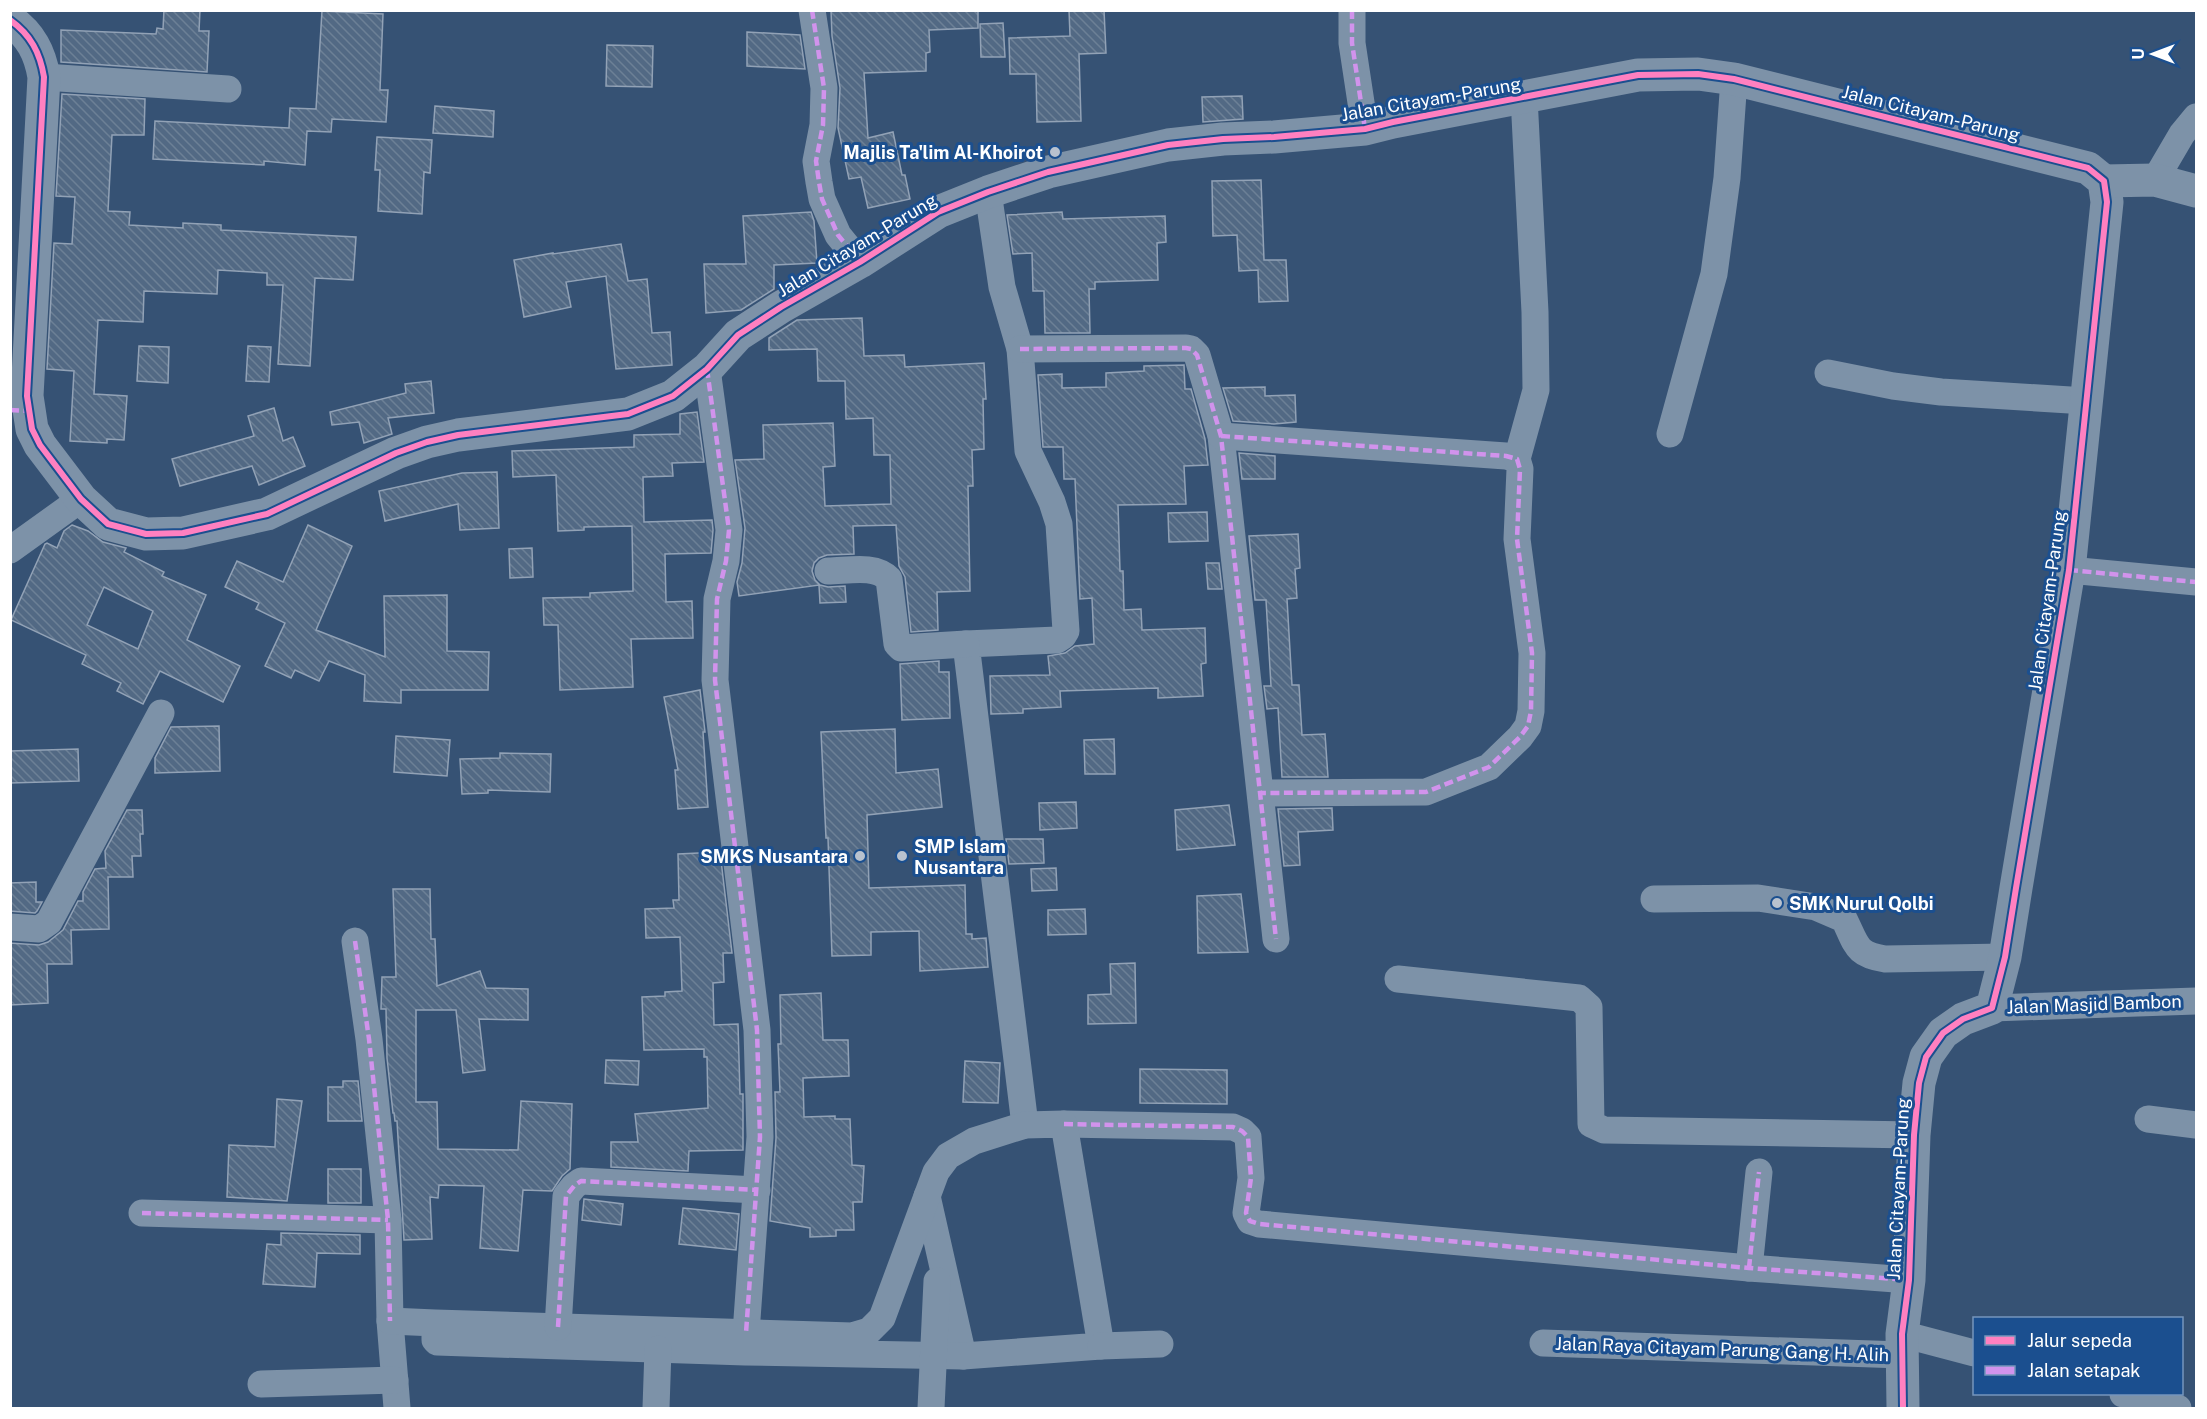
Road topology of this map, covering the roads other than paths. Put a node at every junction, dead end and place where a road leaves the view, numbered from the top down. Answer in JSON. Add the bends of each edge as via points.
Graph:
{"nodes":[{"id":1,"x":812,"y":10,"type":"edge"},
{"id":2,"x":1352,"y":10,"type":"edge"},
{"id":3,"x":22,"y":22,"type":"edge"},
{"id":4,"x":44,"y":77,"type":"junction"},
{"id":5,"x":1734,"y":79,"type":"junction"},
{"id":6,"x":228,"y":89,"type":"dead end"},
{"id":7,"x":1524,"y":97,"type":"junction"},
{"id":8,"x":2196,"y":117,"type":"edge"},
{"id":9,"x":1365,"y":129,"type":"junction"},
{"id":10,"x":2155,"y":180,"type":"junction"},
{"id":11,"x":2104,"y":181,"type":"junction"},
{"id":12,"x":2196,"y":191,"type":"edge"},
{"id":13,"x":988,"y":192,"type":"junction"},
{"id":14,"x":860,"y":262,"type":"junction"},
{"id":15,"x":1020,"y":350,"type":"junction"},
{"id":16,"x":707,"y":369,"type":"junction"},
{"id":17,"x":1828,"y":373,"type":"dead end"},
{"id":18,"x":2086,"y":401,"type":"junction"},
{"id":19,"x":19,"y":410,"type":"edge"},
{"id":20,"x":1670,"y":434,"type":"dead end"},
{"id":21,"x":1221,"y":436,"type":"junction"},
{"id":22,"x":1517,"y":459,"type":"junction"},
{"id":23,"x":81,"y":500,"type":"junction"},
{"id":24,"x":10,"y":550,"type":"edge"},
{"id":25,"x":2069,"y":570,"type":"junction"},
{"id":26,"x":828,"y":571,"type":"dead end"},
{"id":27,"x":2196,"y":582,"type":"edge"},
{"id":28,"x":966,"y":644,"type":"junction"},
{"id":29,"x":160,"y":713,"type":"dead end"},
{"id":30,"x":1261,"y":793,"type":"junction"},
{"id":31,"x":1654,"y":899,"type":"dead end"},
{"id":32,"x":10,"y":927,"type":"edge"},
{"id":33,"x":1276,"y":939,"type":"dead end"},
{"id":34,"x":355,"y":941,"type":"dead end"},
{"id":35,"x":2005,"y":957,"type":"junction"},
{"id":36,"x":1398,"y":979,"type":"dead end"},
{"id":37,"x":2196,"y":1001,"type":"edge"},
{"id":38,"x":1992,"y":1008,"type":"junction"},
{"id":39,"x":2148,"y":1119,"type":"dead end"},
{"id":40,"x":1064,"y":1124,"type":"junction"},
{"id":41,"x":1025,"y":1125,"type":"junction"},
{"id":42,"x":2196,"y":1125,"type":"edge"},
{"id":43,"x":1914,"y":1135,"type":"junction"},
{"id":44,"x":1759,"y":1172,"type":"dead end"},
{"id":45,"x":758,"y":1190,"type":"junction"},
{"id":46,"x":927,"y":1196,"type":"junction"},
{"id":47,"x":142,"y":1213,"type":"dead end"},
{"id":48,"x":388,"y":1220,"type":"junction"},
{"id":49,"x":938,"y":1246,"type":"junction"},
{"id":50,"x":1749,"y":1268,"type":"junction"},
{"id":51,"x":1909,"y":1280,"type":"junction"},
{"id":52,"x":390,"y":1321,"type":"junction"},
{"id":53,"x":435,"y":1323,"type":"junction"},
{"id":54,"x":558,"y":1327,"type":"junction"},
{"id":55,"x":746,"y":1333,"type":"junction"},
{"id":56,"x":1543,"y":1343,"type":"dead end"},
{"id":57,"x":1160,"y":1344,"type":"dead end"},
{"id":58,"x":1902,"y":1344,"type":"junction"},
{"id":59,"x":1101,"y":1346,"type":"junction"},
{"id":60,"x":658,"y":1349,"type":"junction"},
{"id":61,"x":1973,"y":1353,"type":"edge"},
{"id":62,"x":933,"y":1355,"type":"junction"},
{"id":63,"x":963,"y":1356,"type":"junction"},
{"id":64,"x":395,"y":1380,"type":"junction"},
{"id":65,"x":261,"y":1384,"type":"dead end"},
{"id":66,"x":2127,"y":1395,"type":"edge"},
{"id":67,"x":397,"y":1408,"type":"edge"},
{"id":68,"x":656,"y":1408,"type":"edge"},
{"id":69,"x":931,"y":1408,"type":"edge"},
{"id":70,"x":1903,"y":1408,"type":"edge"},
{"id":71,"x":2178,"y":1408,"type":"edge"}],
"edges":[{"from":1,"to":14,"type":"street","via":[[824,88],[823,125],[816,161],[822,199],[838,235]]},
{"from":2,"to":9,"type":"street","via":[[1352,43]]},
{"from":3,"to":4,"type":"street","name":"Jalan Citayam-Parung","via":[[37,51]]},
{"from":4,"to":6,"type":"street"},
{"from":4,"to":19,"type":"street","name":"Jalan Citayam-Parung","via":[[27,396]]},
{"from":5,"to":7,"type":"street","name":"Jalan Citayam-Parung","via":[[1698,74],[1638,75]]},
{"from":5,"to":11,"type":"street","name":"Jalan Citayam-Parung","via":[[2088,168]]},
{"from":5,"to":20,"type":"street","via":[[1727,178],[1714,274]]},
{"from":7,"to":9,"type":"street","name":"Jalan Citayam-Parung"},
{"from":7,"to":22,"type":"street","via":[[1536,390]]},
{"from":8,"to":10,"type":"street"},
{"from":9,"to":13,"type":"street","name":"Jalan Citayam-Parung","via":[[1168,146],[1048,172]]},
{"from":10,"to":11,"type":"street"},
{"from":10,"to":12,"type":"street"},
{"from":11,"to":18,"type":"street","name":"Jalan Citayam-Parung","via":[[2107,202]]},
{"from":13,"to":14,"type":"street","name":"Jalan Citayam-Parung","via":[[938,212]]},
{"from":13,"to":15,"type":"street","via":[[1002,286]]},
{"from":14,"to":16,"type":"street","name":"Jalan Citayam-Parung","via":[[738,335]]},
{"from":15,"to":21,"type":"street","via":[[1191,349],[1199,360]]},
{"from":15,"to":28,"type":"street","via":[[1028,451],[1059,524],[1066,631],[1056,640]]},
{"from":16,"to":23,"type":"street","name":"Jalan Citayam-Parung","via":[[673,396],[628,414],[427,442],[267,514],[183,533],[146,534],[108,524]]},
{"from":16,"to":45,"type":"street","via":[[729,530],[716,608],[715,680],[758,1030]]},
{"from":17,"to":18,"type":"street","via":[[1941,392]]},
{"from":18,"to":25,"type":"street","name":"Jalan Citayam-Parung"},
{"from":19,"to":23,"type":"street","name":"Jalan Citayam-Parung"},
{"from":21,"to":22,"type":"street","via":[[1493,454]]},
{"from":21,"to":30,"type":"street"},
{"from":22,"to":30,"type":"street","via":[[1517,538],[1532,653],[1532,711],[1520,737],[1489,767],[1426,792]]},
{"from":23,"to":24,"type":"street"},
{"from":25,"to":27,"type":"street"},
{"from":25,"to":35,"type":"street","name":"Jalan Citayam-Parung"},
{"from":26,"to":28,"type":"street","via":[[874,570],[889,579],[897,644],[902,648]]},
{"from":28,"to":41,"type":"street"},
{"from":29,"to":32,"type":"street","via":[[49,922],[39,929]]},
{"from":30,"to":33,"type":"street"},
{"from":31,"to":35,"type":"street","via":[[1758,898],[1816,907],[1844,919],[1859,950],[1885,959]]},
{"from":34,"to":48,"type":"street"},
{"from":35,"to":38,"type":"street","name":"Jalan Citayam-Parung"},
{"from":36,"to":43,"type":"street","via":[[1579,998],[1589,1007],[1591,1124],[1604,1130]]},
{"from":37,"to":38,"type":"street","name":"Jalan Masjid Bambon"},
{"from":38,"to":43,"type":"street","name":"Jalan Citayam-Parung","via":[[1963,1019],[1943,1033],[1926,1057]]},
{"from":39,"to":42,"type":"street"},
{"from":40,"to":41,"type":"street"},
{"from":40,"to":50,"type":"street","via":[[1233,1127],[1242,1131],[1248,1137],[1251,1178],[1246,1213],[1250,1221],[1259,1224]]},
{"from":40,"to":59,"type":"street"},
{"from":41,"to":46,"type":"street","via":[[974,1141],[948,1156],[936,1172]]},
{"from":43,"to":51,"type":"street","name":"Jalan Citayam-Parung"},
{"from":44,"to":50,"type":"street"},
{"from":45,"to":54,"type":"street","via":[[581,1181],[566,1196]]},
{"from":45,"to":55,"type":"street"},
{"from":46,"to":49,"type":"street"},
{"from":46,"to":55,"type":"street","via":[[886,1309],[869,1331],[852,1336]]},
{"from":47,"to":48,"type":"street"},
{"from":48,"to":52,"type":"street"},
{"from":49,"to":62,"type":"street"},
{"from":49,"to":63,"type":"street"},
{"from":50,"to":51,"type":"street"},
{"from":51,"to":58,"type":"street","name":"Jalan Citayam-Parung"},
{"from":52,"to":53,"type":"street"},
{"from":52,"to":64,"type":"street"},
{"from":53,"to":54,"type":"street"},
{"from":53,"to":60,"type":"street","via":[[437,1342]]},
{"from":54,"to":55,"type":"street"},
{"from":56,"to":58,"type":"street","name":"Jalan Raya Citayam Parung Gang H. Alih"},
{"from":57,"to":59,"type":"street"},
{"from":58,"to":61,"type":"street","name":"Jalan Raya Citayam Parung Gang H. Alih"},
{"from":58,"to":70,"type":"street","name":"Jalan Citayam-Parung"},
{"from":59,"to":63,"type":"street"},
{"from":60,"to":62,"type":"street"},
{"from":60,"to":68,"type":"street"},
{"from":62,"to":63,"type":"street"},
{"from":62,"to":69,"type":"street"},
{"from":64,"to":65,"type":"street"},
{"from":64,"to":67,"type":"street"},
{"from":66,"to":71,"type":"street"}]}
